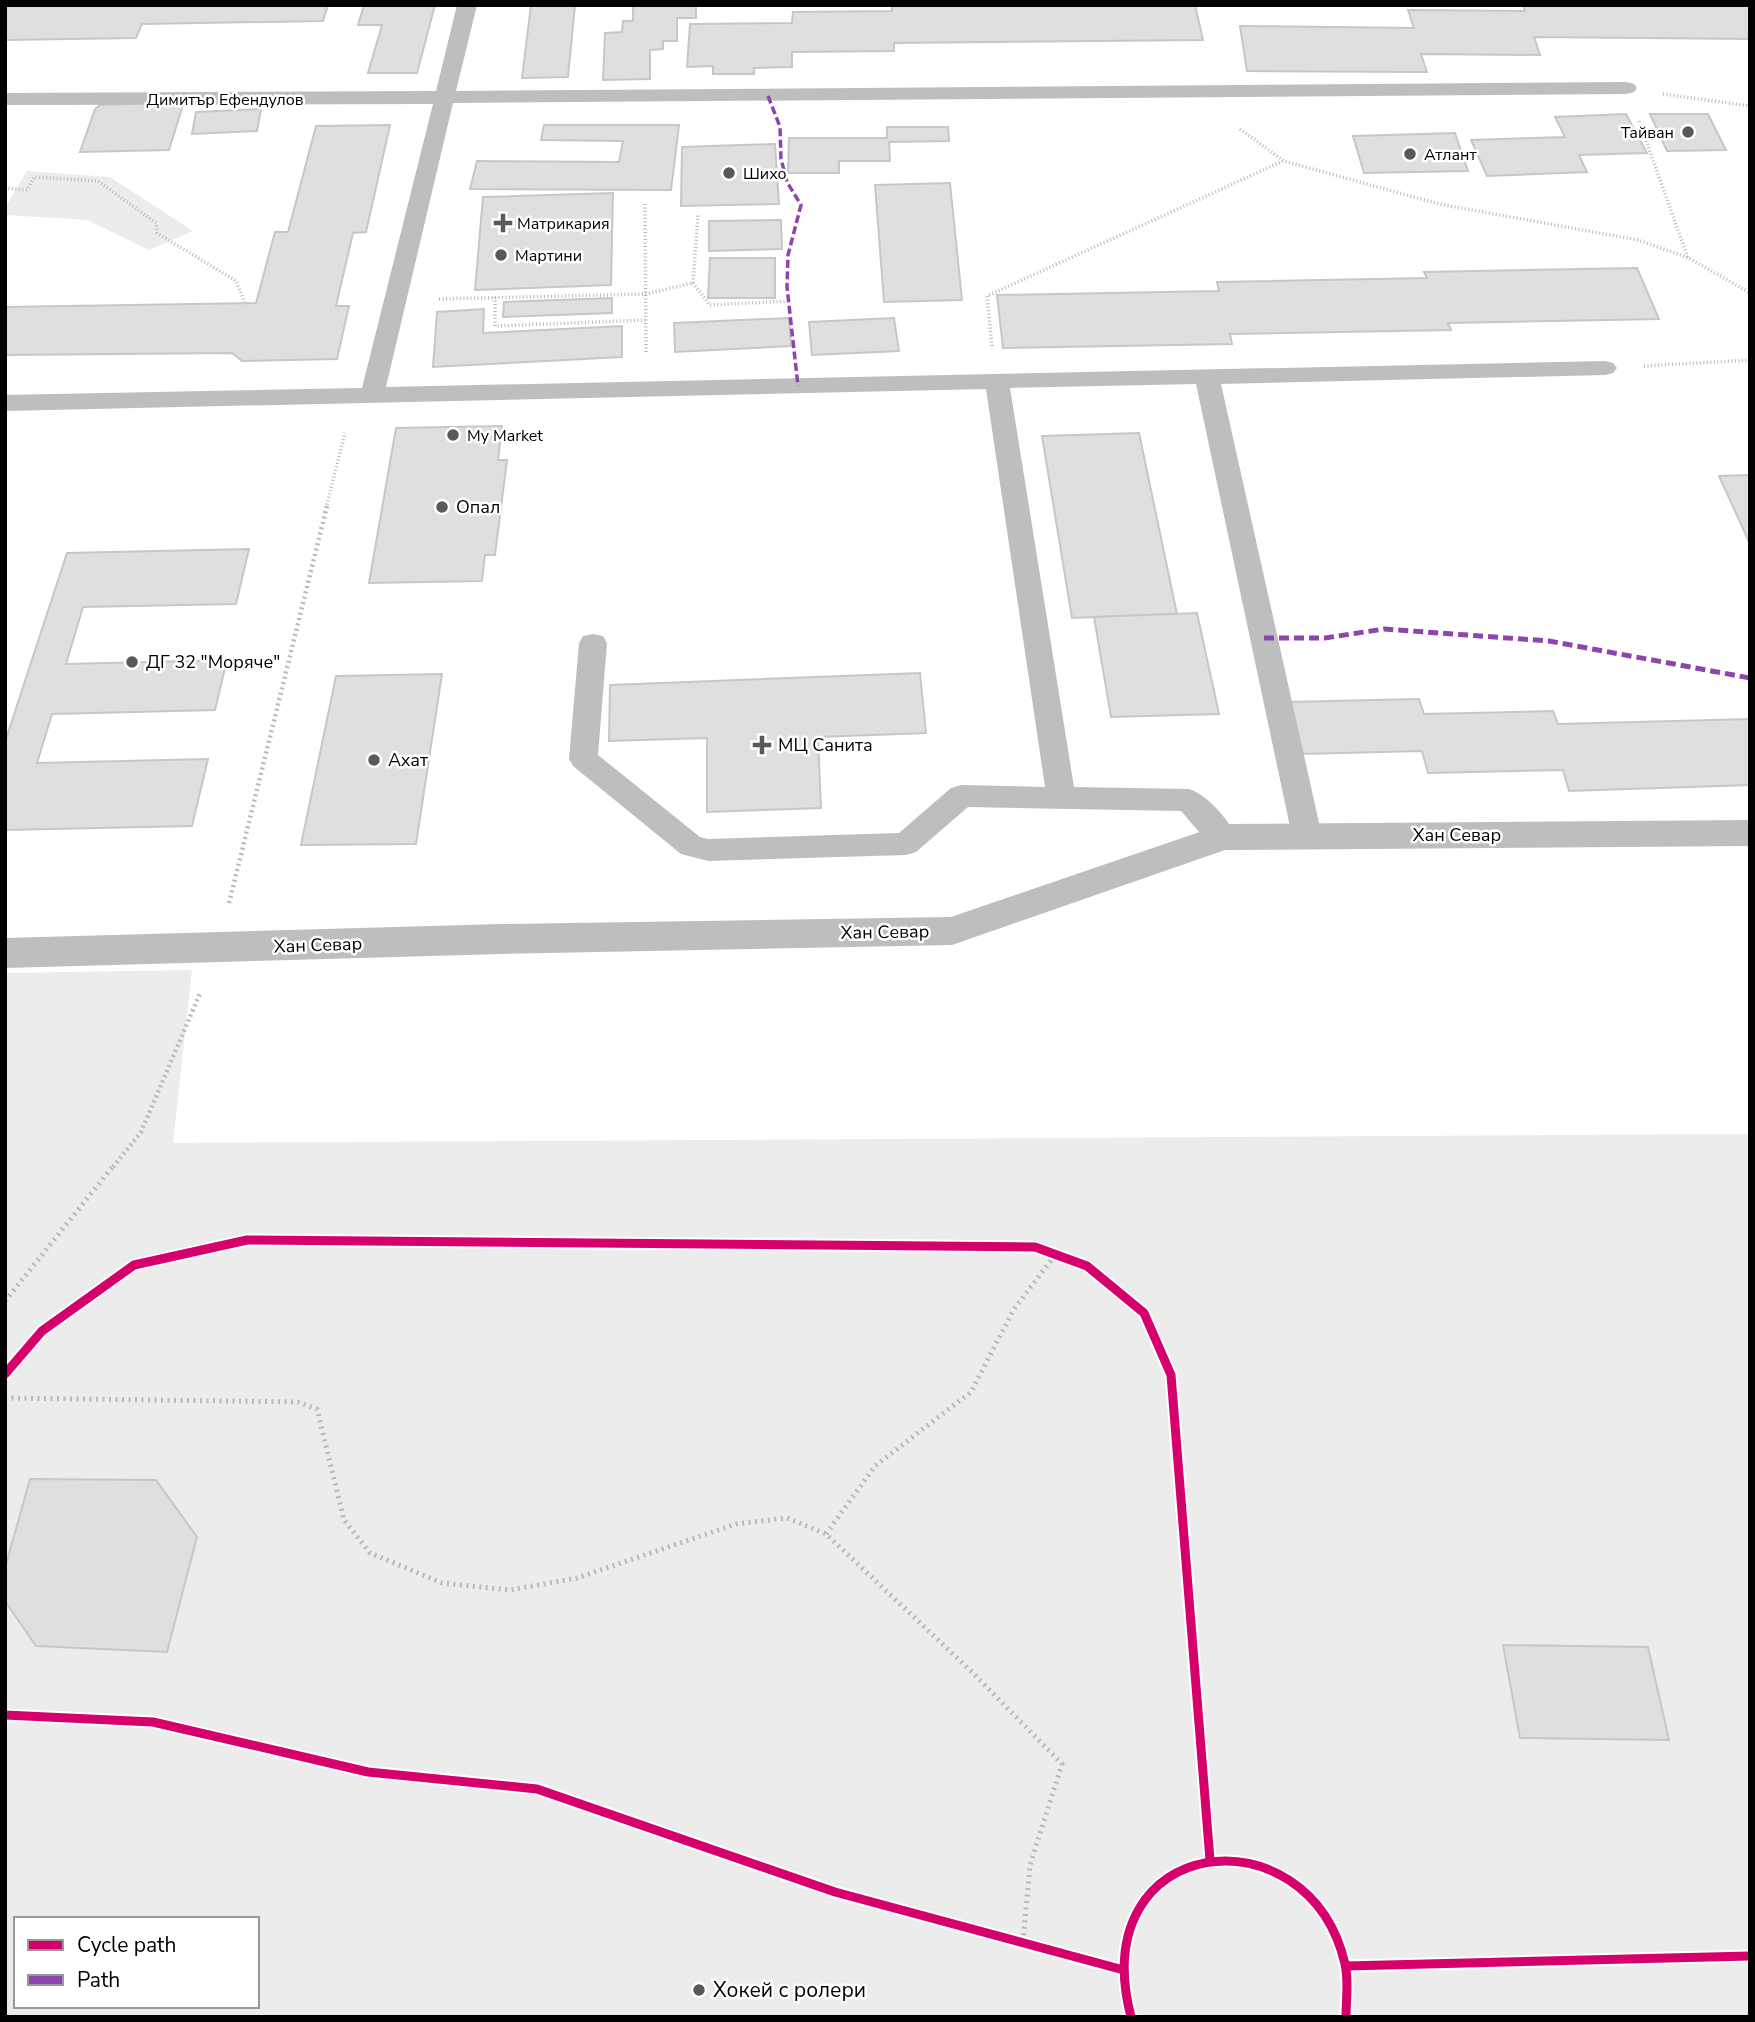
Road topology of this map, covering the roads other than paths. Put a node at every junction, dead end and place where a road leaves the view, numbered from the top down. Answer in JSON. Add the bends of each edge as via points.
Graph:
{"nodes":[{"id":1,"x":467,"y":5,"type":"edge"},
{"id":2,"x":1627,"y":88,"type":"road end"},
{"id":3,"x":444,"y":98,"type":"junction"},
{"id":4,"x":5,"y":99,"type":"edge"},
{"id":5,"x":1605,"y":368,"type":"road end"},
{"id":6,"x":1208,"y":377,"type":"junction"},
{"id":7,"x":997,"y":382,"type":"junction"},
{"id":8,"x":372,"y":395,"type":"junction"},
{"id":9,"x":5,"y":403,"type":"edge"},
{"id":10,"x":593,"y":643,"type":"dead end"},
{"id":11,"x":1061,"y":798,"type":"junction"},
{"id":12,"x":1750,"y":833,"type":"edge"},
{"id":13,"x":1307,"y":836,"type":"junction"},
{"id":14,"x":1223,"y":837,"type":"junction"},
{"id":15,"x":5,"y":953,"type":"edge"}],
"edges":[{"from":1,"to":3,"type":"lane"},
{"from":2,"to":3,"type":"lane","name":"Димитър Ефендулов"},
{"from":3,"to":4,"type":"lane","name":"Димитър Ефендулов"},
{"from":3,"to":8,"type":"lane"},
{"from":5,"to":6,"type":"lane"},
{"from":6,"to":7,"type":"lane"},
{"from":6,"to":13,"type":"lane"},
{"from":7,"to":8,"type":"lane"},
{"from":7,"to":11,"type":"lane"},
{"from":8,"to":9,"type":"lane"},
{"from":10,"to":11,"type":"lane","via":[[583,760],[691,846],[708,850],[906,844],[961,796]]},
{"from":11,"to":14,"type":"lane","via":[[1189,800]]},
{"from":12,"to":13,"type":"street","name":"Хан Севар"},
{"from":13,"to":14,"type":"street","name":"Хан Севар"},
{"from":14,"to":15,"type":"street","name":"Хан Севар","via":[[952,931]]}]}
